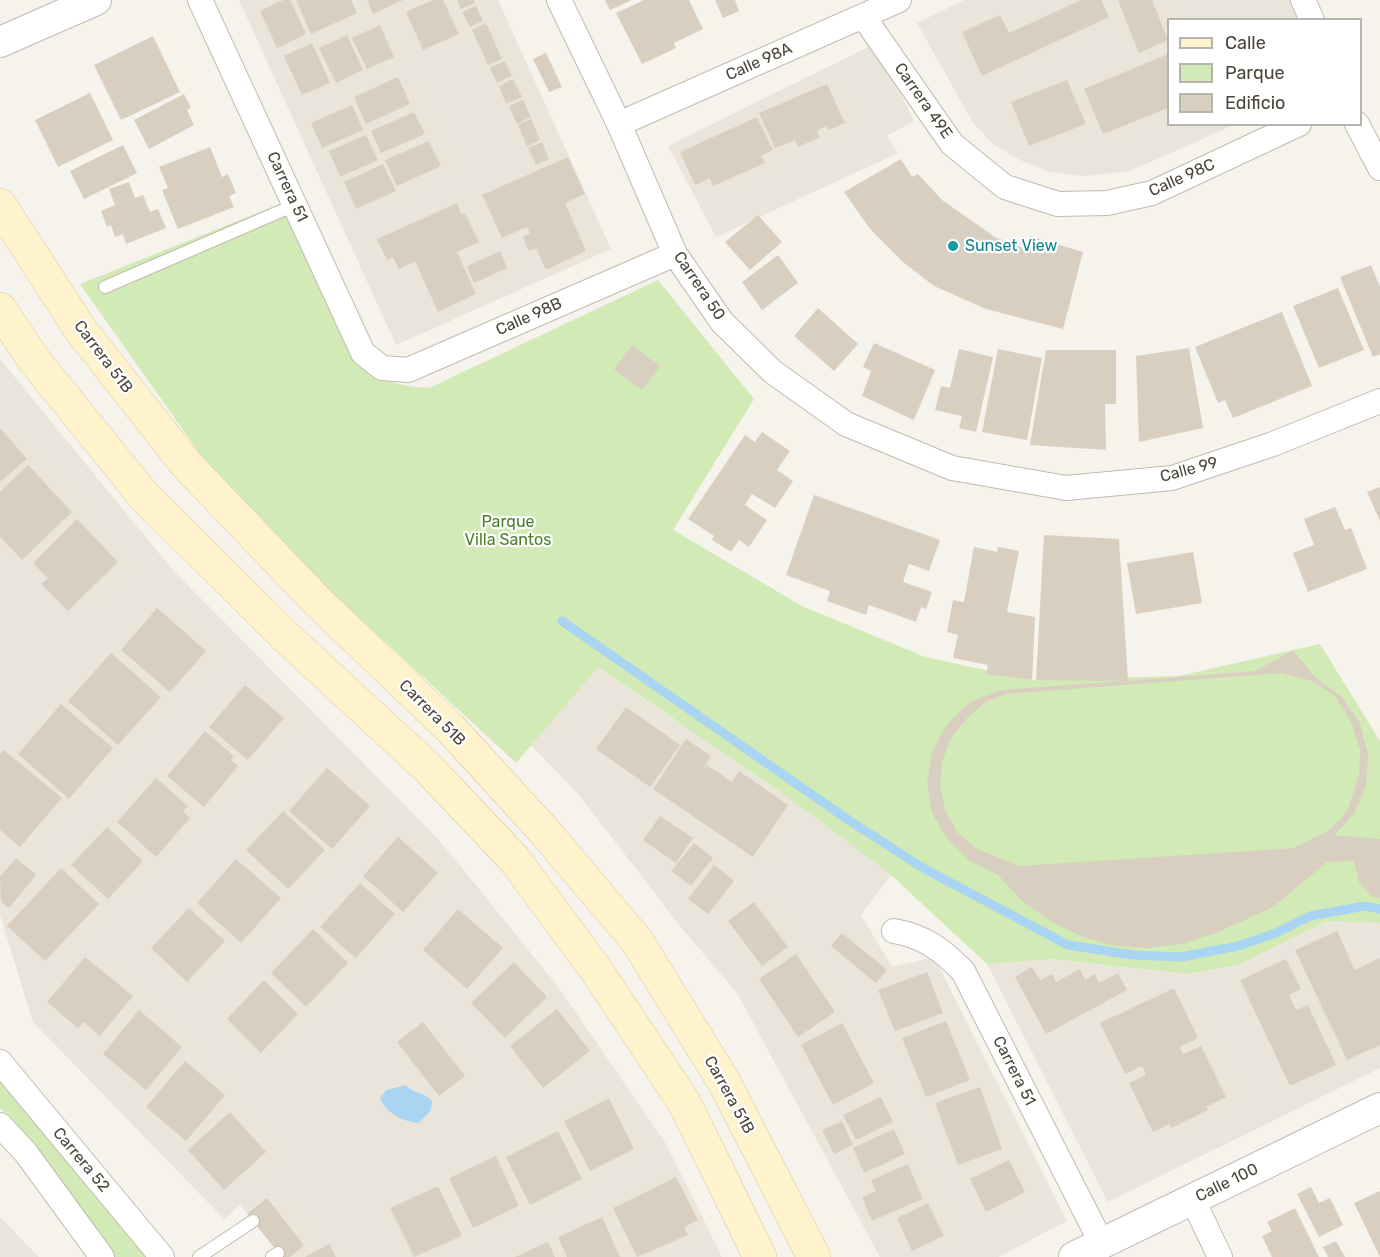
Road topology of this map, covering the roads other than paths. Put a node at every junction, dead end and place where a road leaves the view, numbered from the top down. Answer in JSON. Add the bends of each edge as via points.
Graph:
{"nodes":[{"id":1,"x":96,"y":0,"type":"edge"},
{"id":2,"x":200,"y":0,"type":"edge"},
{"id":3,"x":559,"y":0,"type":"edge"},
{"id":4,"x":899,"y":0,"type":"edge"},
{"id":5,"x":1304,"y":0,"type":"edge"},
{"id":6,"x":863,"y":16,"type":"junction"},
{"id":7,"x":1310,"y":18,"type":"edge"},
{"id":8,"x":0,"y":42,"type":"edge"},
{"id":9,"x":619,"y":124,"type":"junction"},
{"id":10,"x":1295,"y":126,"type":"edge"},
{"id":11,"x":1358,"y":126,"type":"edge"},
{"id":12,"x":1380,"y":168,"type":"edge"},
{"id":13,"x":1058,"y":204,"type":"joint"},
{"id":14,"x":0,"y":205,"type":"edge"},
{"id":15,"x":295,"y":205,"type":"junction"},
{"id":16,"x":675,"y":254,"type":"junction"},
{"id":17,"x":105,"y":287,"type":"dead end"},
{"id":18,"x":0,"y":309,"type":"edge"},
{"id":19,"x":382,"y":369,"type":"joint"},
{"id":20,"x":1380,"y":401,"type":"edge"},
{"id":21,"x":952,"y":468,"type":"joint"},
{"id":22,"x":894,"y":931,"type":"dead end"},
{"id":23,"x":0,"y":1062,"type":"edge"},
{"id":24,"x":1380,"y":1108,"type":"edge"},
{"id":25,"x":0,"y":1125,"type":"edge"},
{"id":26,"x":1193,"y":1200,"type":"junction"},
{"id":27,"x":253,"y":1221,"type":"dead end"},
{"id":28,"x":1102,"y":1244,"type":"junction"},
{"id":29,"x":102,"y":1257,"type":"edge"},
{"id":30,"x":162,"y":1257,"type":"edge"},
{"id":31,"x":199,"y":1257,"type":"edge"},
{"id":32,"x":760,"y":1257,"type":"edge"},
{"id":33,"x":814,"y":1257,"type":"edge"},
{"id":34,"x":1074,"y":1257,"type":"edge"},
{"id":35,"x":1220,"y":1257,"type":"edge"}],
"edges":[{"from":1,"to":8,"type":"street"},
{"from":2,"to":15,"type":"street","name":"Carrera 51"},
{"from":3,"to":9,"type":"street","name":"Carrera 50"},
{"from":4,"to":6,"type":"street","name":"Calle 98A"},
{"from":5,"to":7,"type":"street"},
{"from":6,"to":9,"type":"street","name":"Calle 98A"},
{"from":6,"to":13,"type":"street","name":"Carrera 49E","via":[[952,144],[1005,188]]},
{"from":9,"to":16,"type":"street","name":"Carrera 50"},
{"from":10,"to":13,"type":"street","name":"Calle 98C","via":[[1152,193],[1107,203]]},
{"from":11,"to":12,"type":"street"},
{"from":14,"to":33,"type":"main road","name":"Carrera 51B","via":[[80,329],[186,464],[317,601],[451,729],[637,941],[724,1082]]},
{"from":15,"to":17,"type":"lane"},
{"from":15,"to":19,"type":"street","name":"Carrera 51","via":[[363,354]]},
{"from":16,"to":19,"type":"street","name":"Calle 98B","via":[[408,370]]},
{"from":16,"to":21,"type":"street","name":"Carrera 50","via":[[722,322],[773,372],[846,424]]},
{"from":18,"to":32,"type":"main road","via":[[34,360],[144,496],[286,637],[427,767],[515,860],[596,969],[685,1104]]},
{"from":20,"to":21,"type":"street","name":"Calle 99","via":[[1273,444],[1172,478],[1066,488]]},
{"from":22,"to":28,"type":"street","name":"Carrera 51","via":[[912,934],[939,948],[963,971]]},
{"from":23,"to":30,"type":"street","name":"Carrera 52"},
{"from":24,"to":26,"type":"street","name":"Calle 100"},
{"from":25,"to":29,"type":"street","via":[[26,1153]]},
{"from":26,"to":28,"type":"street","name":"Calle 100"},
{"from":26,"to":35,"type":"street"},
{"from":27,"to":31,"type":"lane"},
{"from":28,"to":34,"type":"street","name":"Calle 100"}]}
